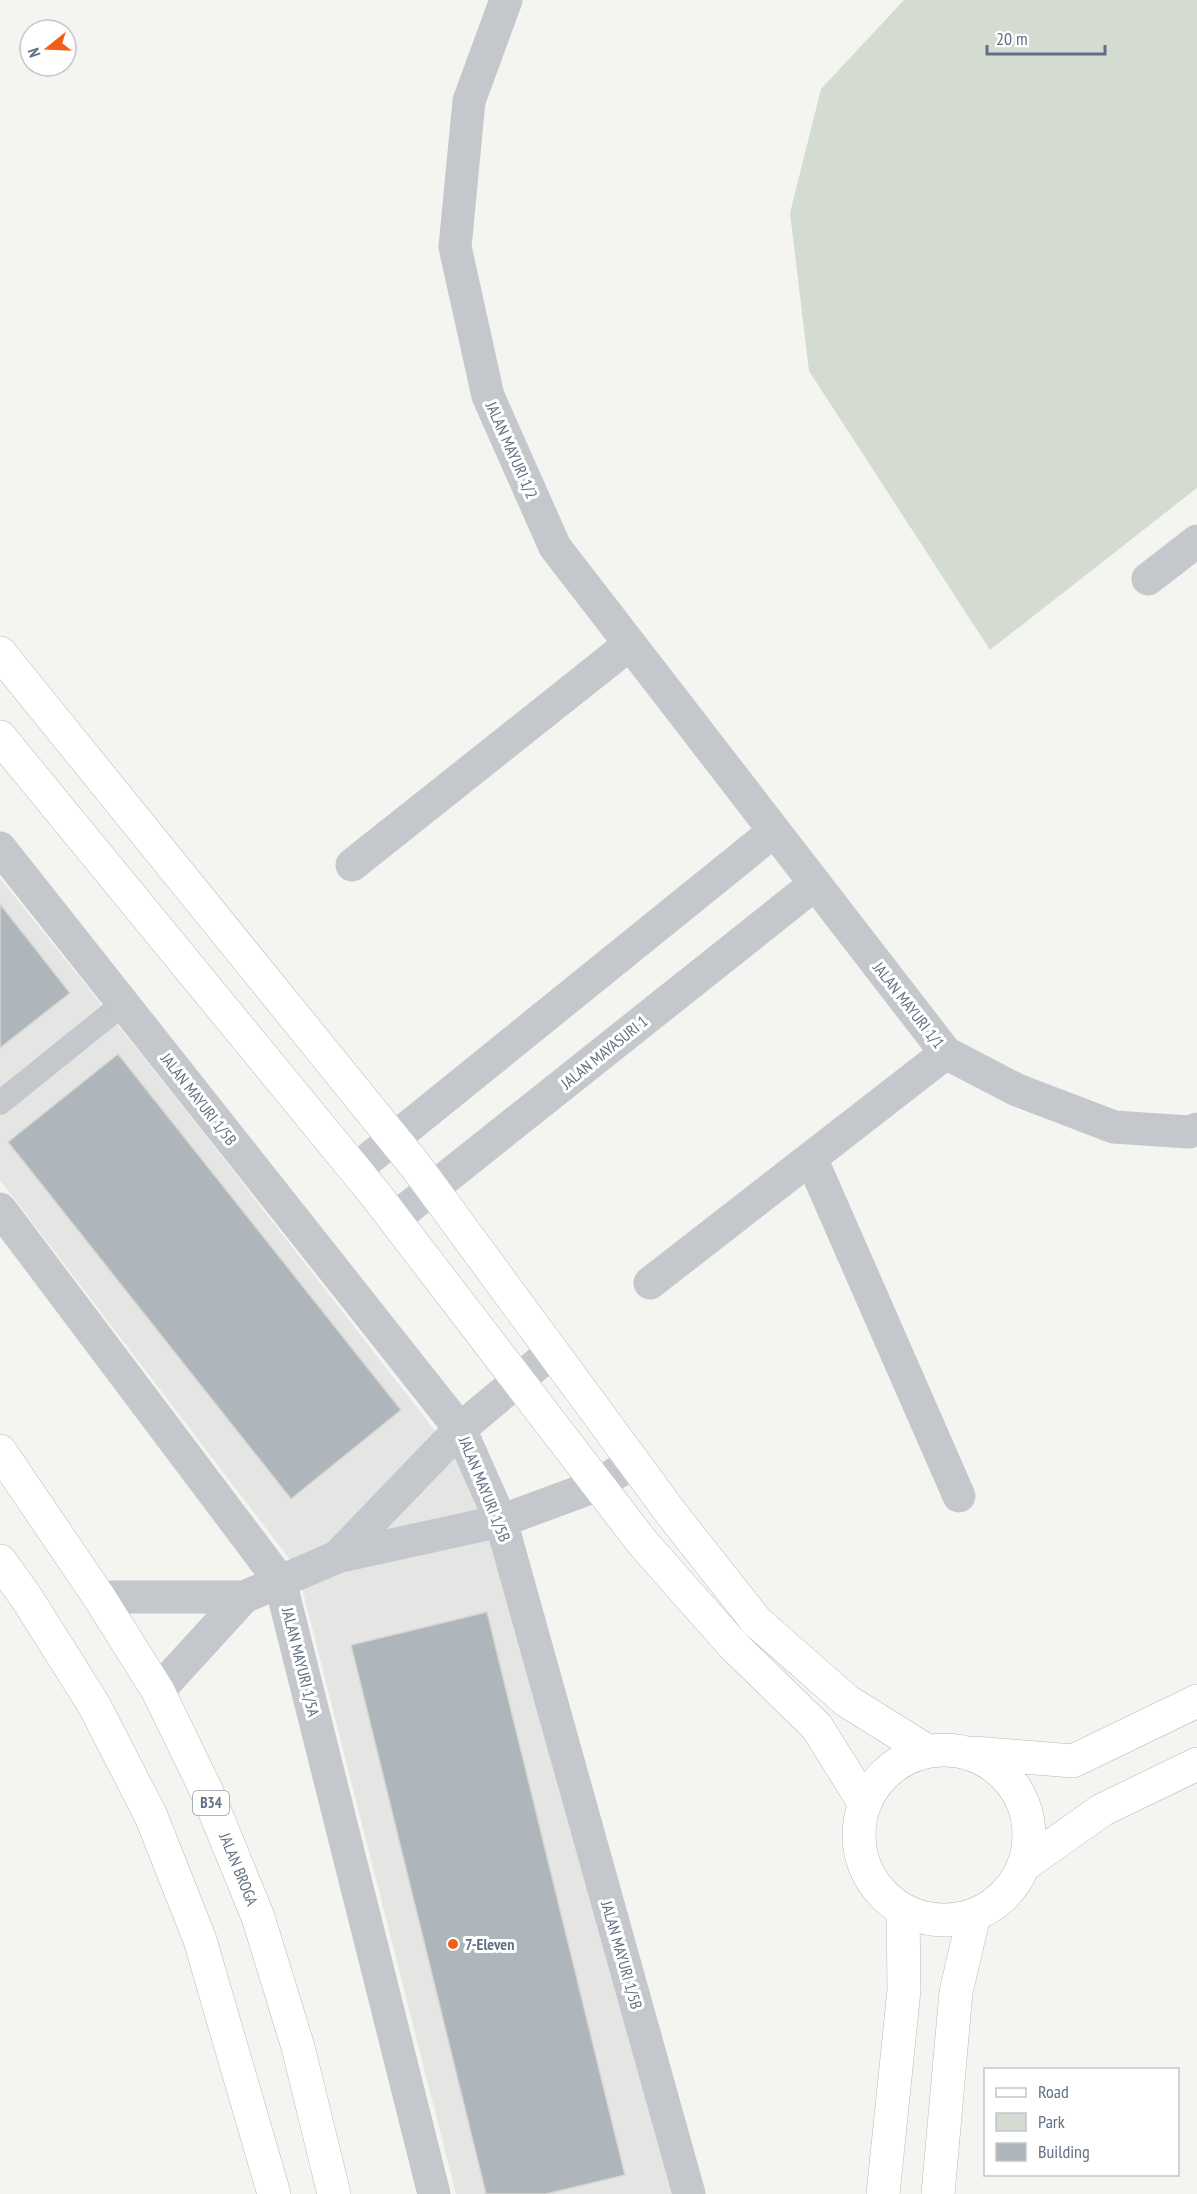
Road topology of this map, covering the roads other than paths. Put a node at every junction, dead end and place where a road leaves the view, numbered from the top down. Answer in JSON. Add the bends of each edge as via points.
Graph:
{"nodes":[{"id":1,"x":506,"y":0,"type":"edge"},
{"id":2,"x":1197,"y":541,"type":"edge"},
{"id":3,"x":1148,"y":579,"type":"dead end"},
{"id":4,"x":630,"y":644,"type":"junction"},
{"id":5,"x":0,"y":653,"type":"edge"},
{"id":6,"x":0,"y":737,"type":"edge"},
{"id":7,"x":773,"y":832,"type":"junction"},
{"id":8,"x":0,"y":848,"type":"edge"},
{"id":9,"x":352,"y":865,"type":"dead end"},
{"id":10,"x":815,"y":884,"type":"junction"},
{"id":11,"x":124,"y":1003,"type":"junction"},
{"id":12,"x":945,"y":1053,"type":"junction"},
{"id":13,"x":0,"y":1103,"type":"edge"},
{"id":14,"x":1194,"y":1136,"type":"edge"},
{"id":15,"x":394,"y":1139,"type":"junction"},
{"id":16,"x":811,"y":1158,"type":"junction"},
{"id":17,"x":356,"y":1170,"type":"junction"},
{"id":18,"x":432,"y":1189,"type":"junction"},
{"id":19,"x":0,"y":1209,"type":"edge"},
{"id":20,"x":394,"y":1220,"type":"junction"},
{"id":21,"x":650,"y":1283,"type":"dead end"},
{"id":22,"x":552,"y":1352,"type":"junction"},
{"id":23,"x":518,"y":1381,"type":"junction"},
{"id":24,"x":460,"y":1429,"type":"junction"},
{"id":25,"x":0,"y":1451,"type":"edge"},
{"id":26,"x":633,"y":1462,"type":"junction"},
{"id":27,"x":598,"y":1485,"type":"junction"},
{"id":28,"x":959,"y":1496,"type":"dead end"},
{"id":29,"x":501,"y":1521,"type":"junction"},
{"id":30,"x":337,"y":1557,"type":"junction"},
{"id":31,"x":0,"y":1561,"type":"edge"},
{"id":32,"x":280,"y":1581,"type":"junction"},
{"id":33,"x":99,"y":1597,"type":"junction"},
{"id":34,"x":244,"y":1597,"type":"junction"},
{"id":35,"x":158,"y":1691,"type":"junction"},
{"id":36,"x":1197,"y":1701,"type":"edge"},
{"id":37,"x":927,"y":1751,"type":"junction"},
{"id":38,"x":966,"y":1753,"type":"junction"},
{"id":39,"x":1197,"y":1764,"type":"edge"},
{"id":40,"x":865,"y":1804,"type":"junction"},
{"id":41,"x":1023,"y":1866,"type":"junction"},
{"id":42,"x":903,"y":1910,"type":"junction"},
{"id":43,"x":974,"y":1915,"type":"junction"},
{"id":44,"x":274,"y":2194,"type":"edge"},
{"id":45,"x":334,"y":2194,"type":"edge"},
{"id":46,"x":434,"y":2194,"type":"edge"},
{"id":47,"x":689,"y":2194,"type":"edge"},
{"id":48,"x":883,"y":2194,"type":"edge"},
{"id":49,"x":938,"y":2194,"type":"edge"}],
"edges":[{"from":1,"to":4,"type":"street","name":"JALAN MAYURI 1/2","via":[[469,101],[454,247],[488,396],[550,536]]},
{"from":2,"to":3,"type":"street"},
{"from":4,"to":7,"type":"street","name":"JALAN MAYURI 1/2"},
{"from":4,"to":9,"type":"street"},
{"from":5,"to":15,"type":"street"},
{"from":6,"to":17,"type":"street"},
{"from":7,"to":10,"type":"street","name":"JALAN MAYURI 1/1"},
{"from":7,"to":15,"type":"street"},
{"from":8,"to":11,"type":"street","name":"JALAN MAYURI 1/5B"},
{"from":10,"to":12,"type":"street","name":"JALAN MAYURI 1/1"},
{"from":10,"to":18,"type":"street","name":"JALAN MAYASURI 1"},
{"from":11,"to":13,"type":"lane"},
{"from":11,"to":24,"type":"street","name":"JALAN MAYURI 1/5B"},
{"from":12,"to":14,"type":"street","name":"JALAN MAYURI 1/1","via":[[1017,1090],[1114,1127]]},
{"from":12,"to":16,"type":"street"},
{"from":15,"to":17,"type":"street"},
{"from":15,"to":18,"type":"street"},
{"from":16,"to":21,"type":"street"},
{"from":16,"to":28,"type":"street"},
{"from":17,"to":20,"type":"street"},
{"from":18,"to":20,"type":"street","name":"JALAN MAYASURI 1"},
{"from":18,"to":22,"type":"street"},
{"from":19,"to":32,"type":"street","name":"JALAN MAYURI 1/5A"},
{"from":20,"to":23,"type":"street"},
{"from":22,"to":23,"type":"street"},
{"from":22,"to":26,"type":"street"},
{"from":23,"to":24,"type":"street"},
{"from":23,"to":27,"type":"street"},
{"from":24,"to":29,"type":"street","name":"JALAN MAYURI 1/5B"},
{"from":24,"to":30,"type":"street"},
{"from":25,"to":33,"type":"street","name":"JALAN BROGA","number":"B34"},
{"from":26,"to":27,"type":"street"},
{"from":26,"to":37,"type":"street","via":[[757,1622],[847,1701]]},
{"from":27,"to":29,"type":"street"},
{"from":27,"to":40,"type":"street","via":[[642,1542],[733,1645],[817,1727]]},
{"from":29,"to":30,"type":"street"},
{"from":29,"to":47,"type":"street","name":"JALAN MAYURI 1/5B"},
{"from":30,"to":32,"type":"street"},
{"from":31,"to":44,"type":"street","via":[[94,1705],[151,1816],[200,1940]]},
{"from":32,"to":34,"type":"street"},
{"from":32,"to":46,"type":"street","name":"JALAN MAYURI 1/5A"},
{"from":33,"to":34,"type":"street"},
{"from":33,"to":35,"type":"street","name":"JALAN BROGA","number":"B34"},
{"from":34,"to":35,"type":"street"},
{"from":35,"to":45,"type":"street","name":"JALAN BROGA","number":"B34","via":[[206,1790],[258,1917],[298,2047]]},
{"from":36,"to":38,"type":"street","via":[[1073,1761]]},
{"from":37,"to":38,"type":"street"},
{"from":37,"to":40,"type":"street","via":[[899,1762],[877,1782]]},
{"from":38,"to":41,"type":"street","via":[[992,1765],[1012,1784],[1025,1810],[1029,1838]]},
{"from":39,"to":41,"type":"street","via":[[1102,1810]]},
{"from":40,"to":42,"type":"street","via":[[859,1836],[864,1866],[879,1891]]},
{"from":41,"to":43,"type":"street","via":[[1012,1887],[995,1904]]},
{"from":42,"to":43,"type":"street","via":[[926,1918],[950,1920]]},
{"from":42,"to":48,"type":"street","via":[[904,1990]]},
{"from":43,"to":49,"type":"street","via":[[956,1992]]}]}
